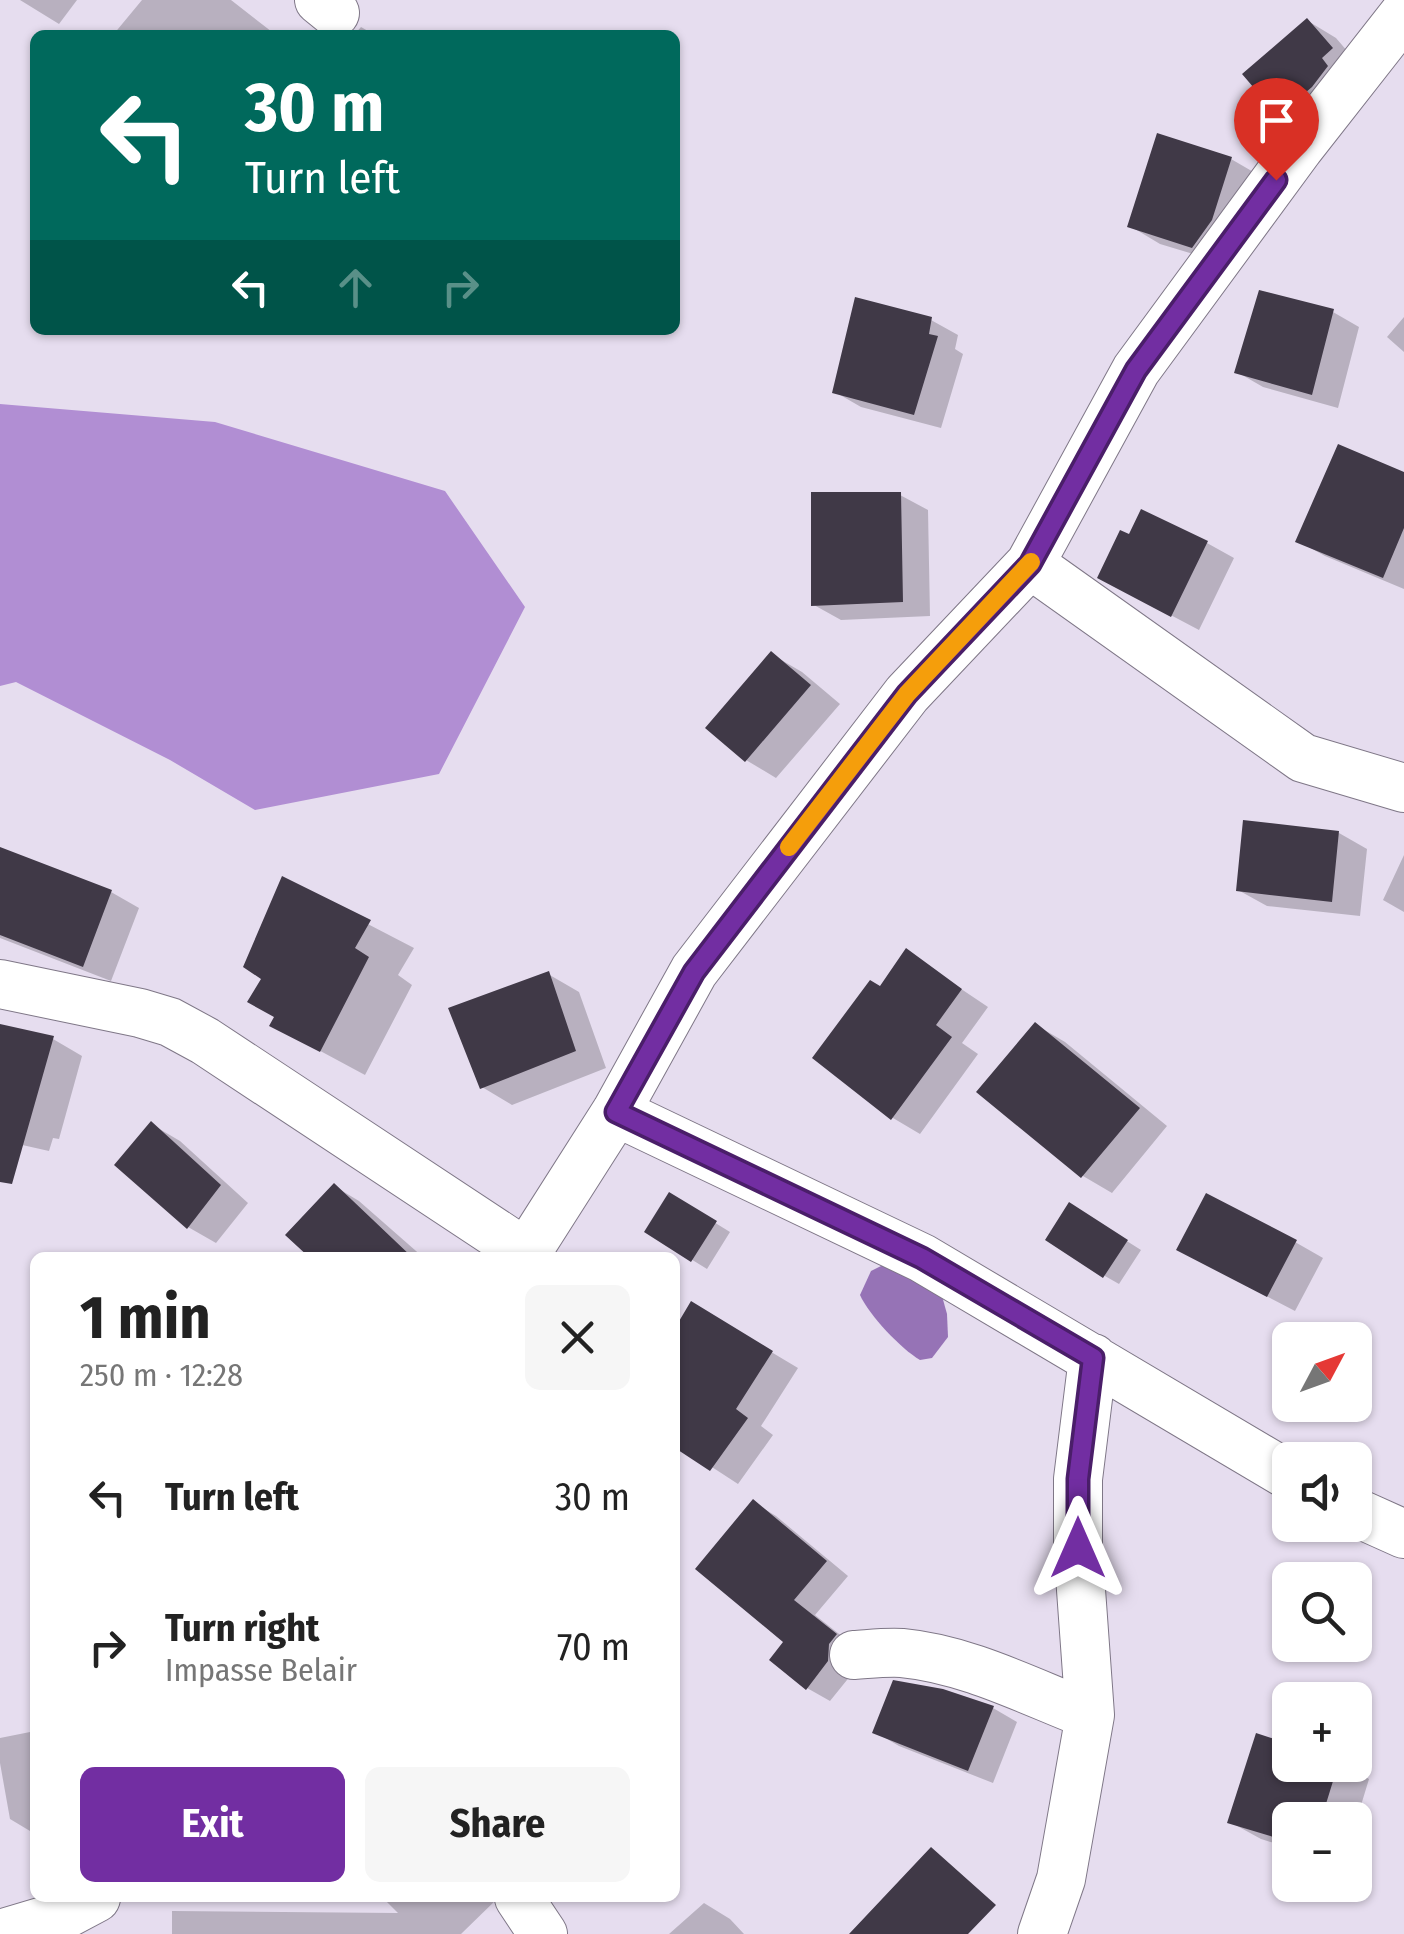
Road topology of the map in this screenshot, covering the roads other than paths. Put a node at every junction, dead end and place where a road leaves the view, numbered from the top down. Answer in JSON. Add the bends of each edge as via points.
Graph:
{"nodes":[{"id":1,"x":1404,"y":14,"type":"edge"},
{"id":2,"x":1030,"y":564,"type":"junction"},
{"id":3,"x":1404,"y":788,"type":"edge"},
{"id":4,"x":0,"y":984,"type":"edge"},
{"id":5,"x":616,"y":1112,"type":"junction"},
{"id":6,"x":521,"y":1252,"type":"edge"},
{"id":7,"x":527,"y":1252,"type":"edge"},
{"id":8,"x":1093,"y":1358,"type":"junction"},
{"id":9,"x":1272,"y":1465,"type":"edge"},
{"id":10,"x":1372,"y":1520,"type":"edge"},
{"id":11,"x":1404,"y":1534,"type":"edge"},
{"id":12,"x":854,"y":1655,"type":"dead end"},
{"id":13,"x":1090,"y":1715,"type":"junction"},
{"id":14,"x":89,"y":1902,"type":"edge"},
{"id":15,"x":521,"y":1902,"type":"edge"},
{"id":16,"x":0,"y":1934,"type":"edge"},
{"id":17,"x":544,"y":1934,"type":"edge"},
{"id":18,"x":1042,"y":1934,"type":"edge"}],
"edges":[{"from":1,"to":2,"type":"street","via":[[1136,370]]},
{"from":2,"to":3,"type":"street","via":[[1303,758]]},
{"from":2,"to":5,"type":"street","via":[[907,694],[694,972]]},
{"from":4,"to":6,"type":"street","via":[[170,1022]]},
{"from":5,"to":7,"type":"street"},
{"from":5,"to":8,"type":"street","via":[[922,1258]]},
{"from":8,"to":9,"type":"street"},
{"from":8,"to":13,"type":"street","via":[[1078,1479]]},
{"from":10,"to":11,"type":"street"},
{"from":12,"to":13,"type":"street","via":[[922,1656]]},
{"from":13,"to":18,"type":"street","via":[[1061,1879]]},
{"from":14,"to":16,"type":"street"},
{"from":15,"to":17,"type":"street"}]}
